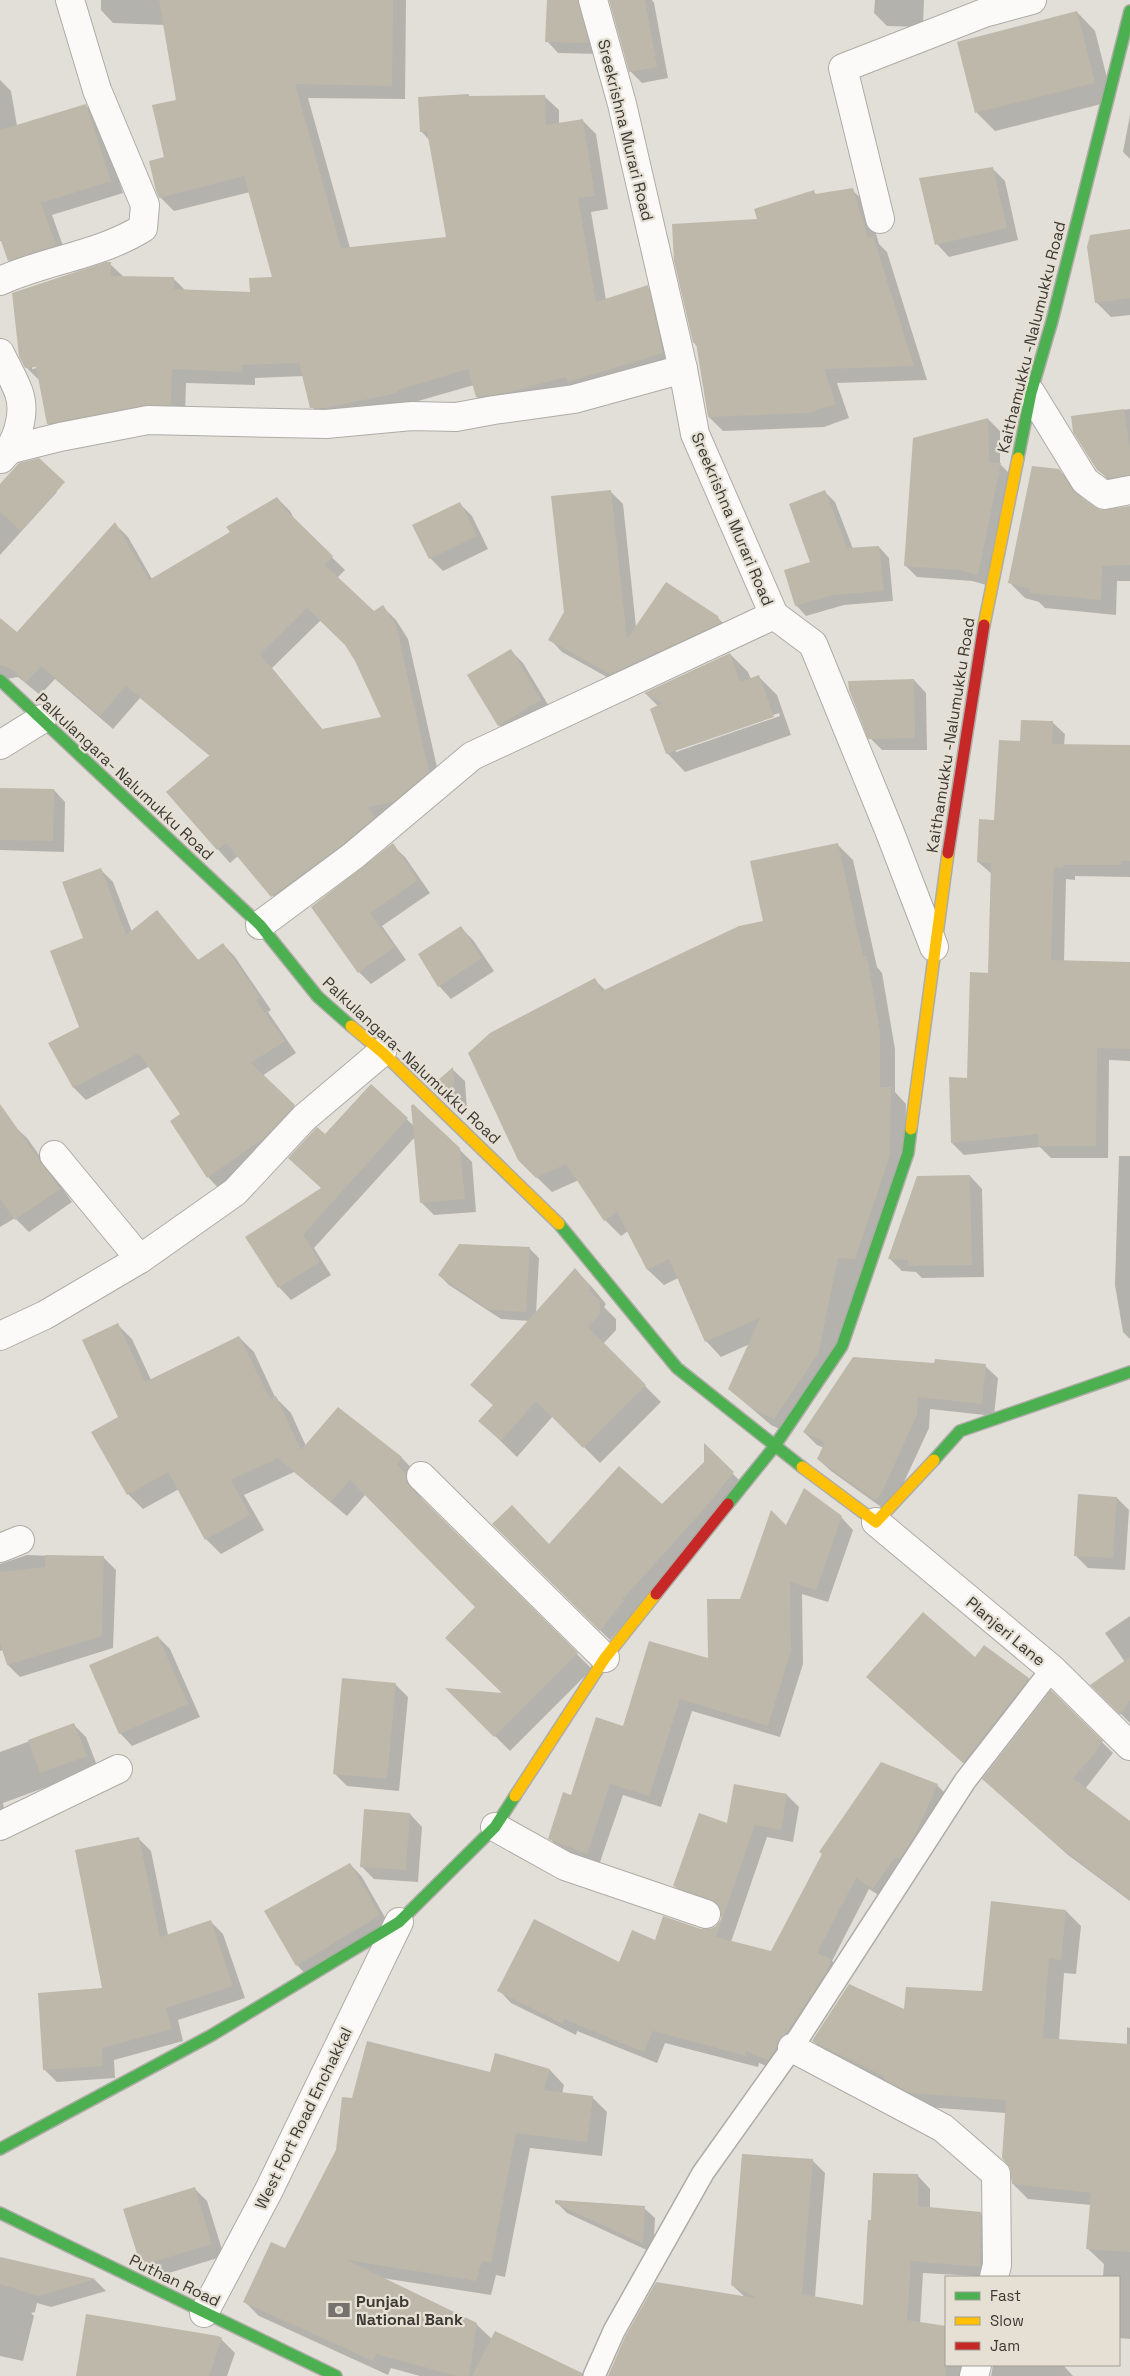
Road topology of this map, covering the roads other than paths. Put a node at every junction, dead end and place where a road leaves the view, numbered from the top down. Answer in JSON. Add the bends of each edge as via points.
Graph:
{"nodes":[{"id":1,"x":70,"y":0,"type":"edge"},
{"id":2,"x":593,"y":0,"type":"edge"},
{"id":3,"x":1032,"y":0,"type":"edge"},
{"id":4,"x":1130,"y":11,"type":"edge"},
{"id":5,"x":880,"y":219,"type":"dead end"},
{"id":6,"x":0,"y":281,"type":"edge"},
{"id":7,"x":0,"y":353,"type":"edge"},
{"id":8,"x":683,"y":369,"type":"junction"},
{"id":9,"x":1031,"y":393,"type":"junction"},
{"id":10,"x":6,"y":455,"type":"edge"},
{"id":11,"x":1130,"y":490,"type":"edge"},
{"id":12,"x":774,"y":615,"type":"junction"},
{"id":13,"x":0,"y":680,"type":"edge"},
{"id":14,"x":42,"y":719,"type":"junction"},
{"id":15,"x":0,"y":745,"type":"edge"},
{"id":16,"x":260,"y":925,"type":"junction"},
{"id":17,"x":934,"y":948,"type":"junction"},
{"id":18,"x":382,"y":1052,"type":"junction"},
{"id":19,"x":54,"y":1154,"type":"dead end"},
{"id":20,"x":140,"y":1259,"type":"junction"},
{"id":21,"x":0,"y":1336,"type":"edge"},
{"id":22,"x":1130,"y":1372,"type":"edge"},
{"id":23,"x":774,"y":1447,"type":"junction"},
{"id":24,"x":422,"y":1476,"type":"dead end"},
{"id":25,"x":876,"y":1522,"type":"junction"},
{"id":26,"x":605,"y":1658,"type":"junction"},
{"id":27,"x":1052,"y":1669,"type":"junction"},
{"id":28,"x":1130,"y":1746,"type":"edge"},
{"id":29,"x":118,"y":1768,"type":"dead end"},
{"id":30,"x":0,"y":1826,"type":"edge"},
{"id":31,"x":495,"y":1827,"type":"junction"},
{"id":32,"x":706,"y":1914,"type":"dead end"},
{"id":33,"x":399,"y":1922,"type":"junction"},
{"id":34,"x":792,"y":2048,"type":"junction"},
{"id":35,"x":0,"y":2150,"type":"edge"},
{"id":36,"x":0,"y":2212,"type":"edge"},
{"id":37,"x":994,"y":2276,"type":"edge"},
{"id":38,"x":204,"y":2312,"type":"junction"},
{"id":39,"x":330,"y":2375,"type":"edge"},
{"id":40,"x":594,"y":2376,"type":"edge"}],
"edges":[{"from":1,"to":6,"type":"street","via":[[97,90],[144,205],[143,228],[126,238]]},
{"from":2,"to":8,"type":"street","name":"Sreekrishna Murari Road","via":[[622,104]]},
{"from":3,"to":5,"type":"street","via":[[984,13],[843,68]]},
{"from":4,"to":9,"type":"street","name":"Kaithamukku -Nalumukku Road","via":[[1052,322]]},
{"from":7,"to":10,"type":"street","via":[[20,395],[20,423]]},
{"from":8,"to":10,"type":"street","via":[[574,399],[456,417],[412,416],[326,424],[148,420],[60,437]]},
{"from":8,"to":12,"type":"street","name":"Sreekrishna Murari Road","via":[[695,434]]},
{"from":9,"to":11,"type":"street","via":[[1086,481],[1104,495]]},
{"from":9,"to":17,"type":"street","name":"Kaithamukku -Nalumukku Road","via":[[986,612]]},
{"from":12,"to":16,"type":"street","via":[[472,756],[353,856]]},
{"from":12,"to":17,"type":"street","name":"Sreekrishna Murari Road","via":[[813,644]]},
{"from":13,"to":14,"type":"street","name":"Palkulangara- Nalumukku Road"},
{"from":14,"to":15,"type":"street"},
{"from":14,"to":16,"type":"street","name":"Palkulangara- Nalumukku Road"},
{"from":16,"to":18,"type":"street","name":"Palkulangara- Nalumukku Road","via":[[318,997]]},
{"from":17,"to":23,"type":"street","name":"Kaithamukku -Nalumukku Road","via":[[908,1153],[842,1346]]},
{"from":18,"to":20,"type":"street","via":[[304,1118],[235,1192]]},
{"from":18,"to":23,"type":"street","name":"Palkulangara- Nalumukku Road","via":[[552,1214],[677,1368]]},
{"from":19,"to":20,"type":"street"},
{"from":20,"to":21,"type":"street","via":[[45,1315]]},
{"from":22,"to":25,"type":"street","via":[[960,1431]]},
{"from":23,"to":25,"type":"street","name":"Palkulangara- Nalumukku Road"},
{"from":23,"to":26,"type":"street","name":"Kaithamukku -Nalumukku Road"},
{"from":24,"to":26,"type":"street"},
{"from":25,"to":27,"type":"street","name":"Planjeri Lane"},
{"from":26,"to":31,"type":"street","name":"Kaithamukku -Nalumukku Road"},
{"from":27,"to":28,"type":"street","name":"Planjeri Lane"},
{"from":27,"to":34,"type":"lane","via":[[965,1781]]},
{"from":29,"to":30,"type":"street"},
{"from":31,"to":32,"type":"street","via":[[565,1866]]},
{"from":31,"to":33,"type":"street","name":"Kaithamukku -Nalumukku Road"},
{"from":33,"to":35,"type":"street","name":"Kaithamukku -Nalumukku Road","via":[[212,2035]]},
{"from":33,"to":38,"type":"street","name":"West Fort Road Enchakkal","via":[[269,2190]]},
{"from":34,"to":37,"type":"street","via":[[943,2128],[996,2174]]},
{"from":34,"to":40,"type":"lane","via":[[703,2173],[614,2331]]},
{"from":36,"to":38,"type":"street","name":"Puthan Road"},
{"from":38,"to":39,"type":"street","name":"Puthan Road"}]}
